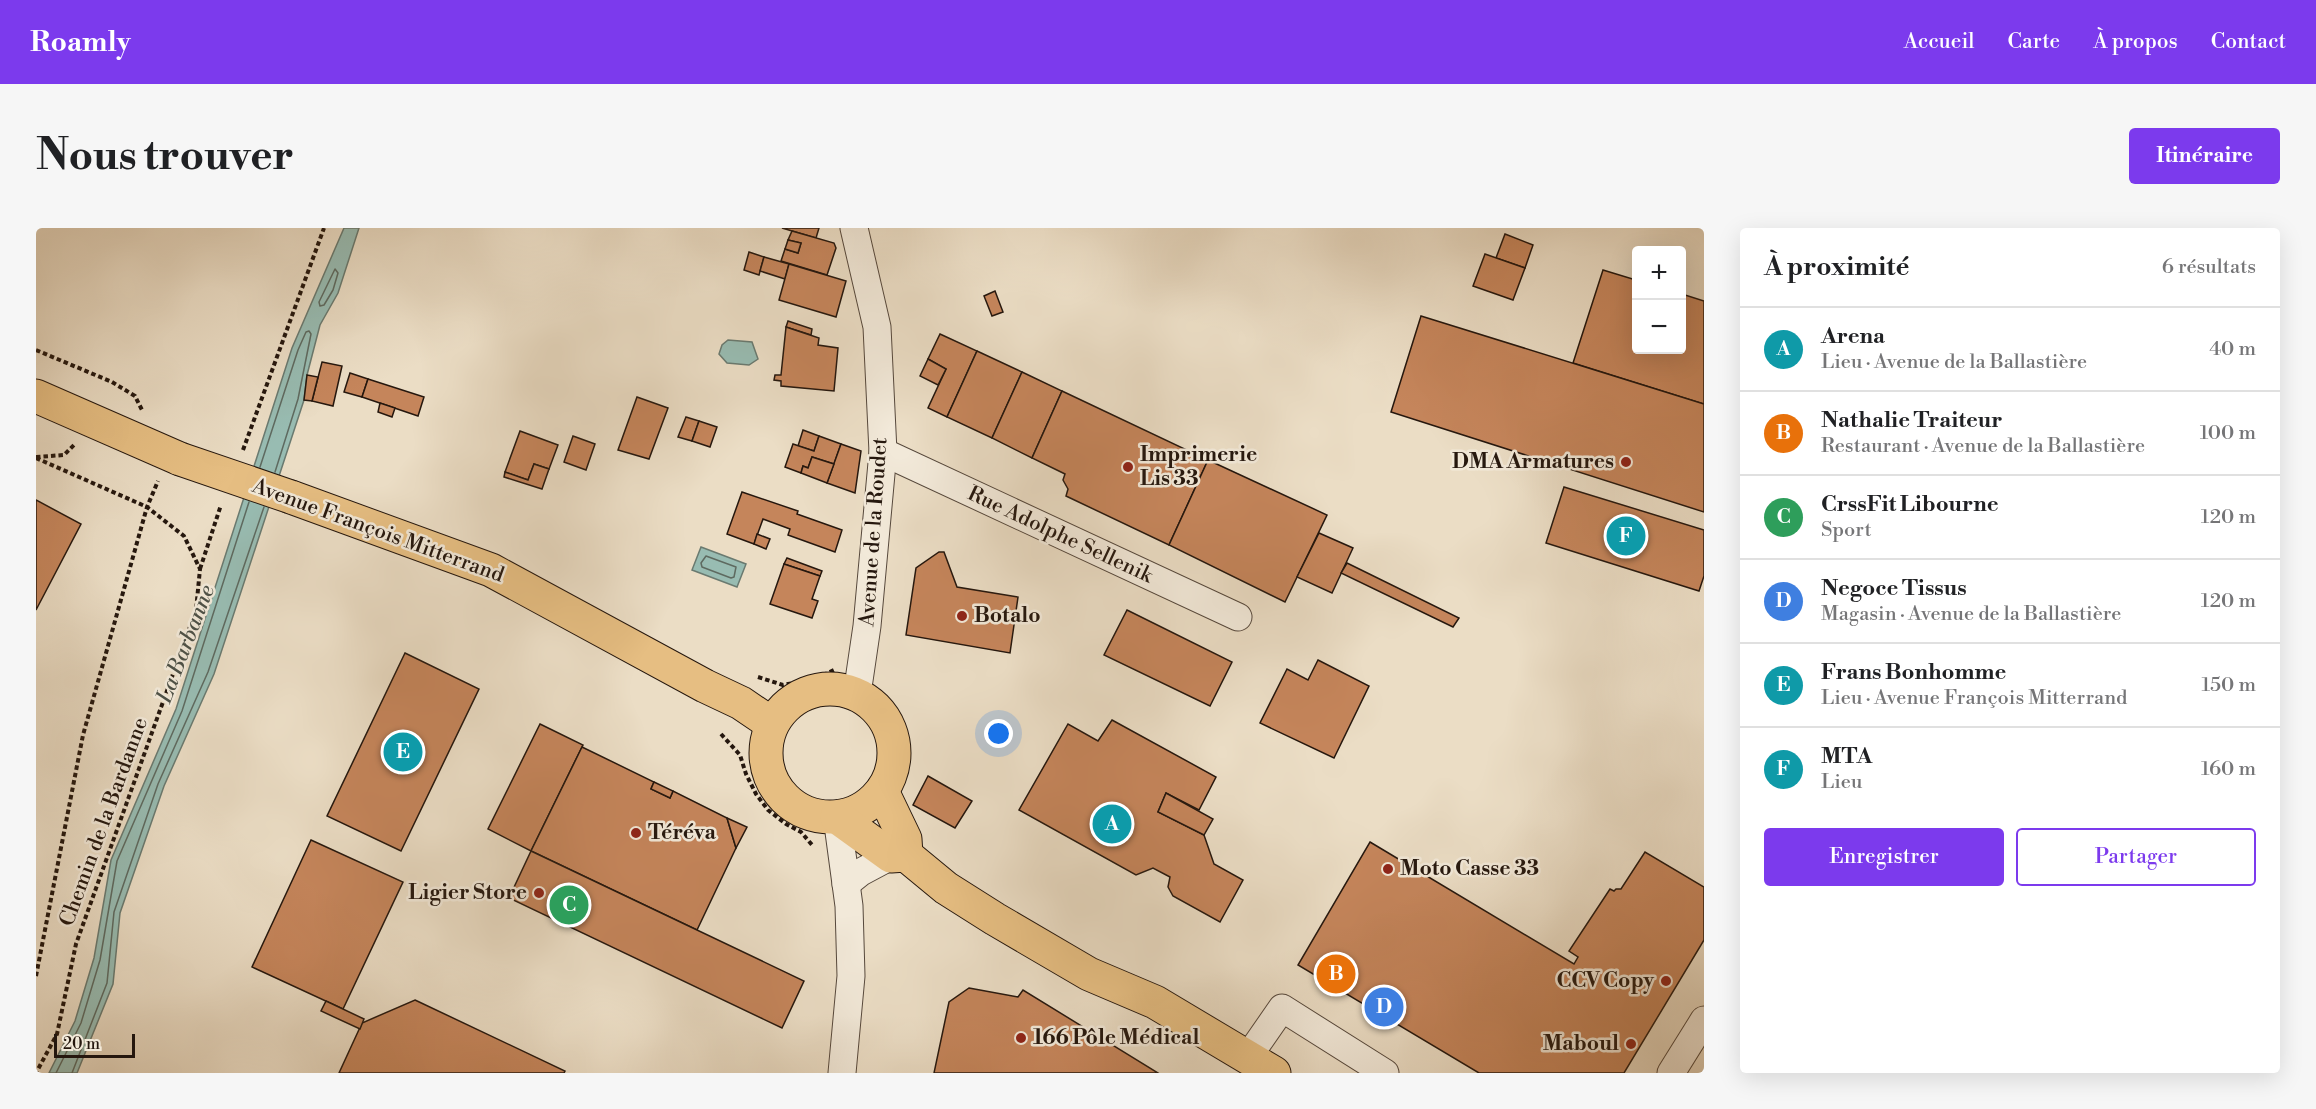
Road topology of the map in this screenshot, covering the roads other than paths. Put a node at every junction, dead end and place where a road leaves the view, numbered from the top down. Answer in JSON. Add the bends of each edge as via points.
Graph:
{"nodes":[{"id":1,"x":854,"y":228,"type":"edge"},
{"id":2,"x":36,"y":396,"type":"edge"},
{"id":3,"x":883,"y":452,"type":"junction"},
{"id":4,"x":1238,"y":617,"type":"dead end"},
{"id":5,"x":850,"y":680,"type":"junction"},
{"id":6,"x":772,"y":724,"type":"junction"},
{"id":7,"x":882,"y":791,"type":"junction"},
{"id":8,"x":837,"y":817,"type":"junction"},
{"id":9,"x":898,"y":856,"type":"junction"},
{"id":10,"x":846,"y":884,"type":"junction"},
{"id":11,"x":1704,"y":1020,"type":"edge"},
{"id":12,"x":1261,"y":1065,"type":"edge"},
{"id":13,"x":842,"y":1073,"type":"edge"},
{"id":14,"x":1385,"y":1073,"type":"edge"},
{"id":15,"x":1672,"y":1073,"type":"edge"}],
"edges":[{"from":1,"to":3,"type":"street","name":"Avenue de la Roudet","via":[[877,327]]},
{"from":2,"to":6,"type":"main road","name":"Avenue François Mitterrand","bridge":true,"via":[[171,466],[291,497],[491,570],[741,703]]},
{"from":3,"to":4,"type":"street","name":"Rue Adolphe Sellenik"},
{"from":3,"to":5,"type":"street","name":"Avenue de la Roudet","via":[[867,626]]},
{"from":5,"to":6,"type":"main road","via":[[841,689],[824,688],[793,700]]},
{"from":5,"to":7,"type":"main road","via":[[887,723],[894,742],[894,763]]},
{"from":6,"to":8,"type":"main road","via":[[766,743],[766,763],[772,782],[799,809],[817,816]]},
{"from":7,"to":8,"type":"main road","via":[[866,806]]},
{"from":7,"to":9,"type":"main road","via":[[905,840]]},
{"from":8,"to":9,"type":"main road"},
{"from":8,"to":10,"type":"street"},
{"from":9,"to":10,"type":"street","via":[[861,872]]},
{"from":9,"to":12,"type":"main road","via":[[1089,974],[1155,1002]]},
{"from":10,"to":13,"type":"street","via":[[851,976]]},
{"from":11,"to":15,"type":"street"},
{"from":12,"to":14,"type":"street","via":[[1282,1008]]}]}
